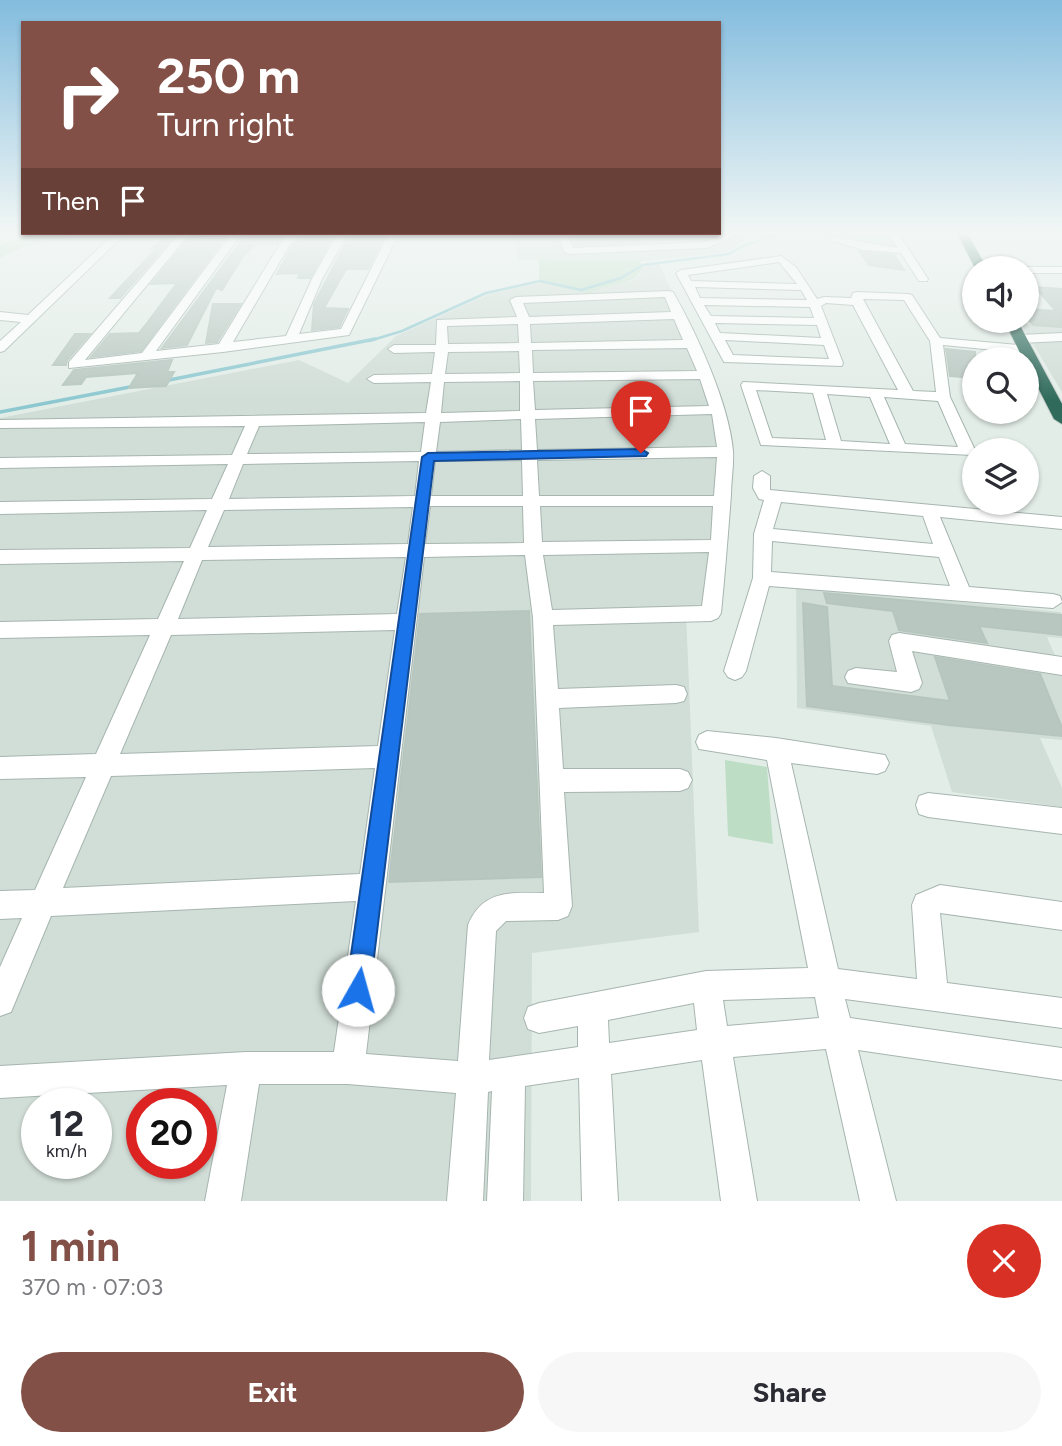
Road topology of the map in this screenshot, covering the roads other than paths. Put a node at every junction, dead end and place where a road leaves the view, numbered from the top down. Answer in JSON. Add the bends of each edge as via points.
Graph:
{"nodes":[{"id":1,"x":62,"y":289,"type":"edge"},
{"id":2,"x":138,"y":289,"type":"edge"},
{"id":3,"x":196,"y":289,"type":"edge"},
{"id":4,"x":258,"y":289,"type":"edge"},
{"id":5,"x":313,"y":289,"type":"edge"},
{"id":6,"x":366,"y":289,"type":"edge"},
{"id":7,"x":692,"y":289,"type":"edge"},
{"id":8,"x":805,"y":289,"type":"edge"},
{"id":9,"x":698,"y":301,"type":"junction"},
{"id":10,"x":857,"y":302,"type":"junction"},
{"id":11,"x":815,"y":304,"type":"junction"},
{"id":12,"x":680,"y":315,"type":"junction"},
{"id":13,"x":0,"y":316,"type":"edge"},
{"id":14,"x":31,"y":319,"type":"junction"},
{"id":15,"x":524,"y":319,"type":"junction"},
{"id":16,"x":707,"y":319,"type":"junction"},
{"id":17,"x":822,"y":322,"type":"junction"},
{"id":18,"x":1017,"y":333,"type":"edge"},
{"id":19,"x":716,"y":337,"type":"junction"},
{"id":20,"x":1062,"y":337,"type":"edge"},
{"id":21,"x":290,"y":340,"type":"junction"},
{"id":22,"x":936,"y":341,"type":"junction"},
{"id":23,"x":829,"y":342,"type":"junction"},
{"id":24,"x":690,"y":344,"type":"junction"},
{"id":25,"x":1023,"y":344,"type":"junction"},
{"id":26,"x":525,"y":347,"type":"junction"},
{"id":27,"x":0,"y":348,"type":"edge"},
{"id":28,"x":223,"y":348,"type":"junction"},
{"id":29,"x":442,"y":348,"type":"junction"},
{"id":30,"x":394,"y":349,"type":"dead end"},
{"id":31,"x":146,"y":356,"type":"junction"},
{"id":32,"x":705,"y":375,"type":"junction"},
{"id":33,"x":526,"y":377,"type":"junction"},
{"id":34,"x":374,"y":379,"type":"dead end"},
{"id":35,"x":438,"y":379,"type":"junction"},
{"id":36,"x":819,"y":390,"type":"junction"},
{"id":37,"x":875,"y":393,"type":"junction"},
{"id":38,"x":908,"y":395,"type":"junction"},
{"id":39,"x":943,"y":397,"type":"junction"},
{"id":40,"x":718,"y":410,"type":"junction"},
{"id":41,"x":528,"y":414,"type":"junction"},
{"id":42,"x":433,"y":416,"type":"junction"},
{"id":43,"x":1062,"y":419,"type":"edge"},
{"id":44,"x":254,"y":422,"type":"junction"},
{"id":45,"x":0,"y":424,"type":"edge"},
{"id":46,"x":835,"y":445,"type":"junction"},
{"id":47,"x":900,"y":449,"type":"junction"},
{"id":48,"x":725,"y":452,"type":"junction"},
{"id":49,"x":530,"y":455,"type":"junction"},
{"id":50,"x":428,"y":457,"type":"junction"},
{"id":51,"x":240,"y":459,"type":"junction"},
{"id":52,"x":0,"y":463,"type":"edge"},
{"id":53,"x":762,"y":476,"type":"dead end"},
{"id":54,"x":774,"y":496,"type":"junction"},
{"id":55,"x":422,"y":501,"type":"junction"},
{"id":56,"x":720,"y":501,"type":"junction"},
{"id":57,"x":531,"y":502,"type":"junction"},
{"id":58,"x":219,"y":505,"type":"junction"},
{"id":59,"x":0,"y":508,"type":"edge"},
{"id":60,"x":929,"y":510,"type":"junction"},
{"id":61,"x":1062,"y":523,"type":"edge"},
{"id":62,"x":763,"y":534,"type":"junction"},
{"id":63,"x":719,"y":546,"type":"junction"},
{"id":64,"x":533,"y":548,"type":"junction"},
{"id":65,"x":416,"y":550,"type":"junction"},
{"id":66,"x":945,"y":551,"type":"junction"},
{"id":67,"x":198,"y":553,"type":"junction"},
{"id":68,"x":0,"y":557,"type":"edge"},
{"id":69,"x":761,"y":578,"type":"junction"},
{"id":70,"x":962,"y":593,"type":"junction"},
{"id":71,"x":1053,"y":601,"type":"dead end"},
{"id":72,"x":543,"y":618,"type":"junction"},
{"id":73,"x":406,"y":622,"type":"junction"},
{"id":74,"x":165,"y":627,"type":"junction"},
{"id":75,"x":0,"y":630,"type":"edge"},
{"id":76,"x":1062,"y":666,"type":"edge"},
{"id":77,"x":735,"y":671,"type":"dead end"},
{"id":78,"x":856,"y":677,"type":"dead end"},
{"id":79,"x":676,"y":694,"type":"dead end"},
{"id":80,"x":547,"y":699,"type":"junction"},
{"id":81,"x":707,"y":741,"type":"dead end"},
{"id":82,"x":776,"y":749,"type":"junction"},
{"id":83,"x":388,"y":757,"type":"junction"},
{"id":84,"x":877,"y":762,"type":"dead end"},
{"id":85,"x":104,"y":765,"type":"junction"},
{"id":86,"x":0,"y":768,"type":"edge"},
{"id":87,"x":680,"y":780,"type":"dead end"},
{"id":88,"x":552,"y":781,"type":"junction"},
{"id":89,"x":928,"y":805,"type":"dead end"},
{"id":90,"x":1062,"y":821,"type":"edge"},
{"id":91,"x":371,"y":887,"type":"junction"},
{"id":92,"x":43,"y":904,"type":"junction"},
{"id":93,"x":0,"y":905,"type":"edge"},
{"id":94,"x":1062,"y":916,"type":"edge"},
{"id":95,"x":826,"y":982,"type":"junction"},
{"id":96,"x":706,"y":986,"type":"junction"},
{"id":97,"x":933,"y":995,"type":"junction"},
{"id":98,"x":0,"y":1001,"type":"edge"},
{"id":99,"x":592,"y":1006,"type":"junction"},
{"id":100,"x":1062,"y":1013,"type":"edge"},
{"id":101,"x":539,"y":1018,"type":"dead end"},
{"id":102,"x":840,"y":1032,"type":"junction"},
{"id":103,"x":714,"y":1043,"type":"junction"},
{"id":104,"x":593,"y":1060,"type":"junction"},
{"id":105,"x":1062,"y":1063,"type":"edge"},
{"id":106,"x":246,"y":1068,"type":"junction"},
{"id":107,"x":348,"y":1068,"type":"junction"},
{"id":108,"x":509,"y":1073,"type":"junction"},
{"id":109,"x":472,"y":1078,"type":"junction"},
{"id":110,"x":0,"y":1082,"type":"edge"},
{"id":111,"x":223,"y":1201,"type":"edge"},
{"id":112,"x":465,"y":1201,"type":"edge"},
{"id":113,"x":505,"y":1201,"type":"edge"},
{"id":114,"x":600,"y":1201,"type":"edge"},
{"id":115,"x":739,"y":1201,"type":"edge"},
{"id":116,"x":878,"y":1201,"type":"edge"}],
"edges":[{"from":1,"to":14,"type":"street"},
{"from":2,"to":31,"type":"street","via":[[74,365]]},
{"from":3,"to":31,"type":"street"},
{"from":4,"to":28,"type":"street"},
{"from":5,"to":21,"type":"street"},
{"from":6,"to":21,"type":"street","via":[[345,332]]},
{"from":7,"to":9,"type":"street"},
{"from":8,"to":11,"type":"street"},
{"from":9,"to":11,"type":"street"},
{"from":9,"to":16,"type":"street"},
{"from":10,"to":11,"type":"street","via":[[824,300]]},
{"from":10,"to":22,"type":"street","via":[[857,295],[908,297]]},
{"from":10,"to":38,"type":"street"},
{"from":11,"to":17,"type":"street"},
{"from":12,"to":15,"type":"street"},
{"from":12,"to":15,"type":"street","via":[[668,294],[516,300]]},
{"from":12,"to":24,"type":"street"},
{"from":13,"to":14,"type":"street"},
{"from":14,"to":27,"type":"street"},
{"from":15,"to":26,"type":"street"},
{"from":15,"to":29,"type":"street","via":[[441,323]]},
{"from":16,"to":17,"type":"street"},
{"from":16,"to":19,"type":"street"},
{"from":17,"to":23,"type":"street"},
{"from":18,"to":25,"type":"highway"},
{"from":19,"to":23,"type":"street"},
{"from":19,"to":23,"type":"street","via":[[729,359],[838,363]]},
{"from":20,"to":25,"type":"street"},
{"from":21,"to":28,"type":"street"},
{"from":22,"to":25,"type":"street"},
{"from":22,"to":39,"type":"street"},
{"from":24,"to":26,"type":"street"},
{"from":24,"to":32,"type":"street"},
{"from":25,"to":43,"type":"highway"},
{"from":26,"to":29,"type":"street"},
{"from":26,"to":33,"type":"street"},
{"from":28,"to":31,"type":"street"},
{"from":29,"to":30,"type":"street"},
{"from":29,"to":35,"type":"street"},
{"from":32,"to":33,"type":"street"},
{"from":32,"to":40,"type":"street"},
{"from":33,"to":35,"type":"street"},
{"from":33,"to":41,"type":"street"},
{"from":34,"to":35,"type":"street"},
{"from":35,"to":42,"type":"street"},
{"from":36,"to":37,"type":"street"},
{"from":36,"to":46,"type":"street"},
{"from":36,"to":46,"type":"street","via":[[748,385],[766,442]]},
{"from":37,"to":38,"type":"street"},
{"from":37,"to":47,"type":"street"},
{"from":38,"to":39,"type":"street"},
{"from":39,"to":47,"type":"street","via":[[968,452]]},
{"from":40,"to":41,"type":"street"},
{"from":40,"to":48,"type":"street"},
{"from":41,"to":42,"type":"lane"},
{"from":41,"to":49,"type":"street"},
{"from":42,"to":44,"type":"street"},
{"from":42,"to":50,"type":"street"},
{"from":44,"to":45,"type":"street"},
{"from":44,"to":51,"type":"street"},
{"from":46,"to":47,"type":"street"},
{"from":48,"to":49,"type":"street"},
{"from":48,"to":56,"type":"lane"},
{"from":49,"to":50,"type":"street"},
{"from":49,"to":57,"type":"street"},
{"from":50,"to":51,"type":"street"},
{"from":50,"to":55,"type":"street"},
{"from":51,"to":52,"type":"street"},
{"from":51,"to":58,"type":"street"},
{"from":53,"to":54,"type":"street","via":[[765,495]]},
{"from":54,"to":60,"type":"street"},
{"from":54,"to":62,"type":"street"},
{"from":55,"to":57,"type":"street"},
{"from":55,"to":58,"type":"street"},
{"from":55,"to":65,"type":"street"},
{"from":56,"to":57,"type":"street"},
{"from":56,"to":63,"type":"street"},
{"from":57,"to":64,"type":"street"},
{"from":58,"to":59,"type":"street"},
{"from":58,"to":67,"type":"street"},
{"from":60,"to":61,"type":"street"},
{"from":60,"to":66,"type":"street"},
{"from":62,"to":66,"type":"street"},
{"from":62,"to":69,"type":"street"},
{"from":63,"to":64,"type":"street"},
{"from":63,"to":72,"type":"street","via":[[711,614]]},
{"from":64,"to":65,"type":"street"},
{"from":64,"to":72,"type":"street"},
{"from":65,"to":67,"type":"street"},
{"from":65,"to":73,"type":"street"},
{"from":66,"to":70,"type":"street"},
{"from":67,"to":68,"type":"street"},
{"from":67,"to":74,"type":"street"},
{"from":69,"to":70,"type":"street"},
{"from":69,"to":77,"type":"street"},
{"from":70,"to":71,"type":"street"},
{"from":72,"to":80,"type":"street"},
{"from":73,"to":74,"type":"street"},
{"from":73,"to":83,"type":"street"},
{"from":74,"to":75,"type":"street"},
{"from":74,"to":85,"type":"street"},
{"from":76,"to":78,"type":"street","via":[[900,641],[911,683]]},
{"from":79,"to":80,"type":"street"},
{"from":80,"to":88,"type":"street"},
{"from":81,"to":82,"type":"street"},
{"from":82,"to":84,"type":"street"},
{"from":82,"to":95,"type":"street"},
{"from":83,"to":85,"type":"street"},
{"from":83,"to":91,"type":"street"},
{"from":85,"to":86,"type":"street"},
{"from":85,"to":92,"type":"street"},
{"from":87,"to":88,"type":"street"},
{"from":88,"to":109,"type":"street","via":[[558,906],[500,907],[482,925]]},
{"from":89,"to":90,"type":"street"},
{"from":91,"to":92,"type":"street"},
{"from":91,"to":107,"type":"street"},
{"from":92,"to":93,"type":"street"},
{"from":92,"to":98,"type":"street"},
{"from":94,"to":97,"type":"street","via":[[931,901],[926,905]]},
{"from":95,"to":96,"type":"street"},
{"from":95,"to":97,"type":"street"},
{"from":95,"to":102,"type":"street"},
{"from":96,"to":99,"type":"street"},
{"from":96,"to":103,"type":"street"},
{"from":97,"to":100,"type":"street"},
{"from":99,"to":101,"type":"street"},
{"from":99,"to":104,"type":"street"},
{"from":102,"to":103,"type":"street"},
{"from":102,"to":105,"type":"street"},
{"from":102,"to":116,"type":"street"},
{"from":103,"to":104,"type":"street"},
{"from":103,"to":115,"type":"street"},
{"from":104,"to":108,"type":"street"},
{"from":104,"to":114,"type":"street"},
{"from":106,"to":107,"type":"street"},
{"from":106,"to":110,"type":"street"},
{"from":106,"to":111,"type":"street"},
{"from":107,"to":109,"type":"street"},
{"from":108,"to":109,"type":"street"},
{"from":108,"to":113,"type":"street"},
{"from":109,"to":112,"type":"street"}]}
